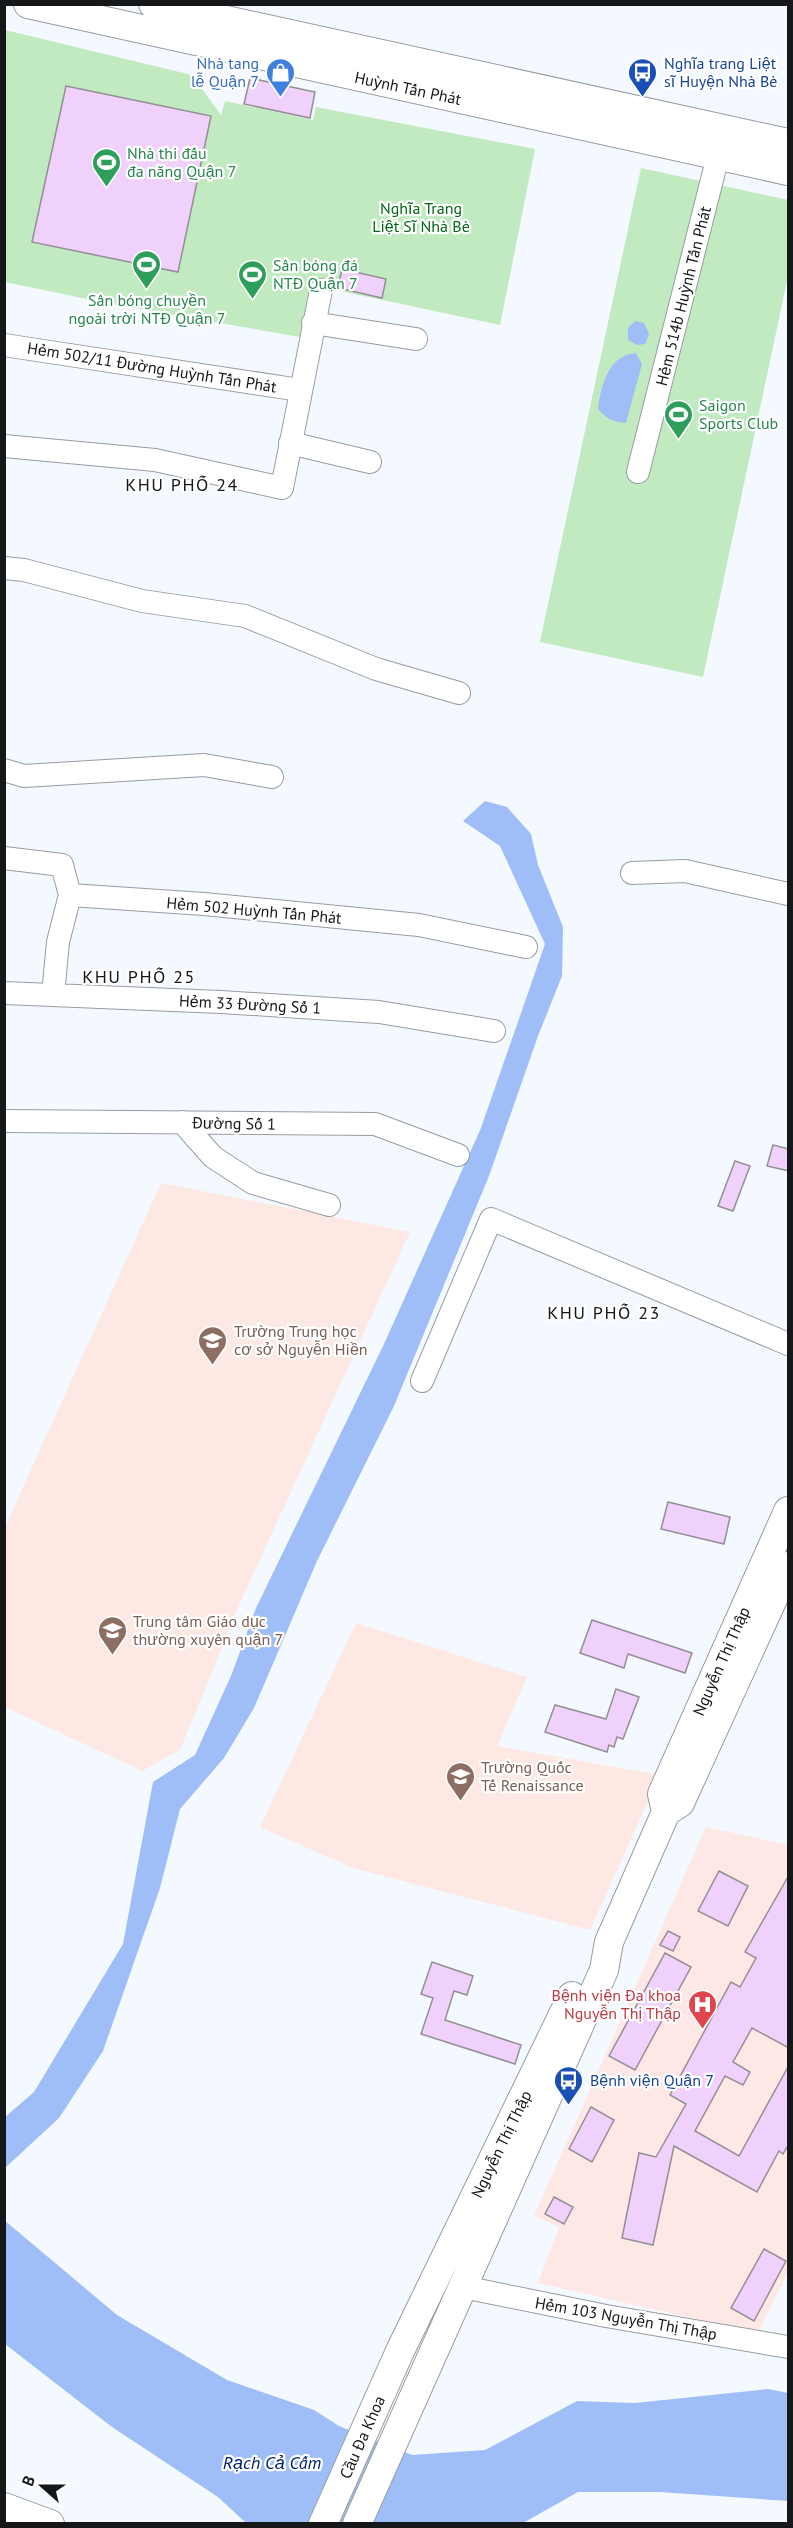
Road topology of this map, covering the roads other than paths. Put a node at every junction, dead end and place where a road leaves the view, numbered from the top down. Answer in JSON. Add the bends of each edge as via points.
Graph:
{"nodes":[{"id":1,"x":28,"y":4,"type":"edge"},
{"id":2,"x":153,"y":4,"type":"edge"},
{"id":3,"x":187,"y":8,"type":"edge"},
{"id":4,"x":654,"y":128,"type":"junction"},
{"id":5,"x":789,"y":144,"type":"edge"},
{"id":6,"x":735,"y":150,"type":"junction"},
{"id":7,"x":789,"y":171,"type":"edge"},
{"id":8,"x":321,"y":290,"type":"dead end"},
{"id":9,"x":313,"y":323,"type":"junction"},
{"id":10,"x":416,"y":339,"type":"dead end"},
{"id":11,"x":4,"y":345,"type":"edge"},
{"id":12,"x":300,"y":390,"type":"junction"},
{"id":13,"x":290,"y":443,"type":"junction"},
{"id":14,"x":4,"y":446,"type":"edge"},
{"id":15,"x":370,"y":462,"type":"dead end"},
{"id":16,"x":638,"y":472,"type":"dead end"},
{"id":17,"x":4,"y":568,"type":"edge"},
{"id":18,"x":459,"y":693,"type":"dead end"},
{"id":19,"x":4,"y":770,"type":"edge"},
{"id":20,"x":272,"y":777,"type":"dead end"},
{"id":21,"x":4,"y":858,"type":"edge"},
{"id":22,"x":632,"y":873,"type":"dead end"},
{"id":23,"x":789,"y":894,"type":"edge"},
{"id":24,"x":70,"y":895,"type":"junction"},
{"id":25,"x":526,"y":948,"type":"dead end"},
{"id":26,"x":4,"y":993,"type":"edge"},
{"id":27,"x":53,"y":995,"type":"junction"},
{"id":28,"x":494,"y":1031,"type":"dead end"},
{"id":29,"x":4,"y":1121,"type":"edge"},
{"id":30,"x":182,"y":1122,"type":"junction"},
{"id":31,"x":458,"y":1155,"type":"dead end"},
{"id":32,"x":329,"y":1205,"type":"dead end"},
{"id":33,"x":789,"y":1344,"type":"edge"},
{"id":34,"x":422,"y":1381,"type":"dead end"},
{"id":35,"x":789,"y":1511,"type":"edge"},
{"id":36,"x":789,"y":1566,"type":"edge"},
{"id":37,"x":666,"y":1812,"type":"junction"},
{"id":38,"x":609,"y":1942,"type":"junction"},
{"id":39,"x":463,"y":2287,"type":"junction"},
{"id":40,"x":789,"y":2347,"type":"edge"},
{"id":41,"x":400,"y":2351,"type":"joint"},
{"id":42,"x":430,"y":2361,"type":"joint"},
{"id":43,"x":4,"y":2507,"type":"edge"},
{"id":44,"x":50,"y":2523,"type":"edge"},
{"id":45,"x":323,"y":2523,"type":"edge"},
{"id":46,"x":357,"y":2523,"type":"edge"}],
"edges":[{"from":1,"to":4,"type":"main road","name":"Huỳnh Tấn Phát"},
{"from":2,"to":3,"type":"main road","name":"Huỳnh Tấn Phát"},
{"from":3,"to":4,"type":"main road","name":"Huỳnh Tấn Phát"},
{"from":4,"to":6,"type":"main road","name":"Huỳnh Tấn Phát"},
{"from":5,"to":6,"type":"main road","name":"Huỳnh Tấn Phát"},
{"from":6,"to":7,"type":"main road","name":"Huỳnh Tấn Phát"},
{"from":6,"to":16,"type":"street","name":"Hẻm 514b Huỳnh Tấn Phát"},
{"from":8,"to":9,"type":"street"},
{"from":9,"to":10,"type":"street"},
{"from":9,"to":12,"type":"street"},
{"from":11,"to":12,"type":"street","name":"Hẻm 502/11 Đường Huỳnh Tấn Phát"},
{"from":12,"to":13,"type":"street"},
{"from":13,"to":14,"type":"street","via":[[282,489],[155,460]]},
{"from":13,"to":15,"type":"street"},
{"from":17,"to":18,"type":"street","via":[[142,601],[245,616],[375,669]]},
{"from":19,"to":20,"type":"street","via":[[24,776],[204,765]]},
{"from":21,"to":24,"type":"street","via":[[62,865]]},
{"from":22,"to":23,"type":"street","via":[[685,871]]},
{"from":24,"to":25,"type":"street","name":"Hẻm 502 Huỳnh Tấn Phát","via":[[418,925]]},
{"from":24,"to":27,"type":"street","via":[[58,942]]},
{"from":26,"to":27,"type":"street","name":"Hẻm 33 Đường Số 1"},
{"from":27,"to":28,"type":"street","name":"Hẻm 33 Đường Số 1","via":[[379,1012]]},
{"from":29,"to":30,"type":"street","name":"Đường Số 1"},
{"from":30,"to":31,"type":"street","name":"Đường Số 1","via":[[375,1124]]},
{"from":30,"to":32,"type":"street","via":[[213,1157],[253,1183]]},
{"from":33,"to":34,"type":"street","via":[[490,1219]]},
{"from":35,"to":37,"type":"main road","name":"Nguyễn Thị Thập","via":[[662,1794]]},
{"from":36,"to":37,"type":"main road","name":"Nguyễn Thị Thập","via":[[680,1803]]},
{"from":37,"to":38,"type":"main road","name":"Nguyễn Thị Thập"},
{"from":38,"to":39,"type":"main road","name":"Nguyễn Thị Thập","via":[[604,1970]]},
{"from":38,"to":41,"type":"main road","name":"Nguyễn Thị Thập","via":[[588,1964]]},
{"from":39,"to":40,"type":"street","name":"Hẻm 103 Nguyễn Thị Thập"},
{"from":39,"to":42,"type":"main road","name":"Nguyễn Thị Thập"},
{"from":41,"to":45,"type":"main road","name":"Cầu Đa Khoa"},
{"from":42,"to":46,"type":"main road","name":"Cầu Đa Khoa"},
{"from":43,"to":44,"type":"main road"}]}
